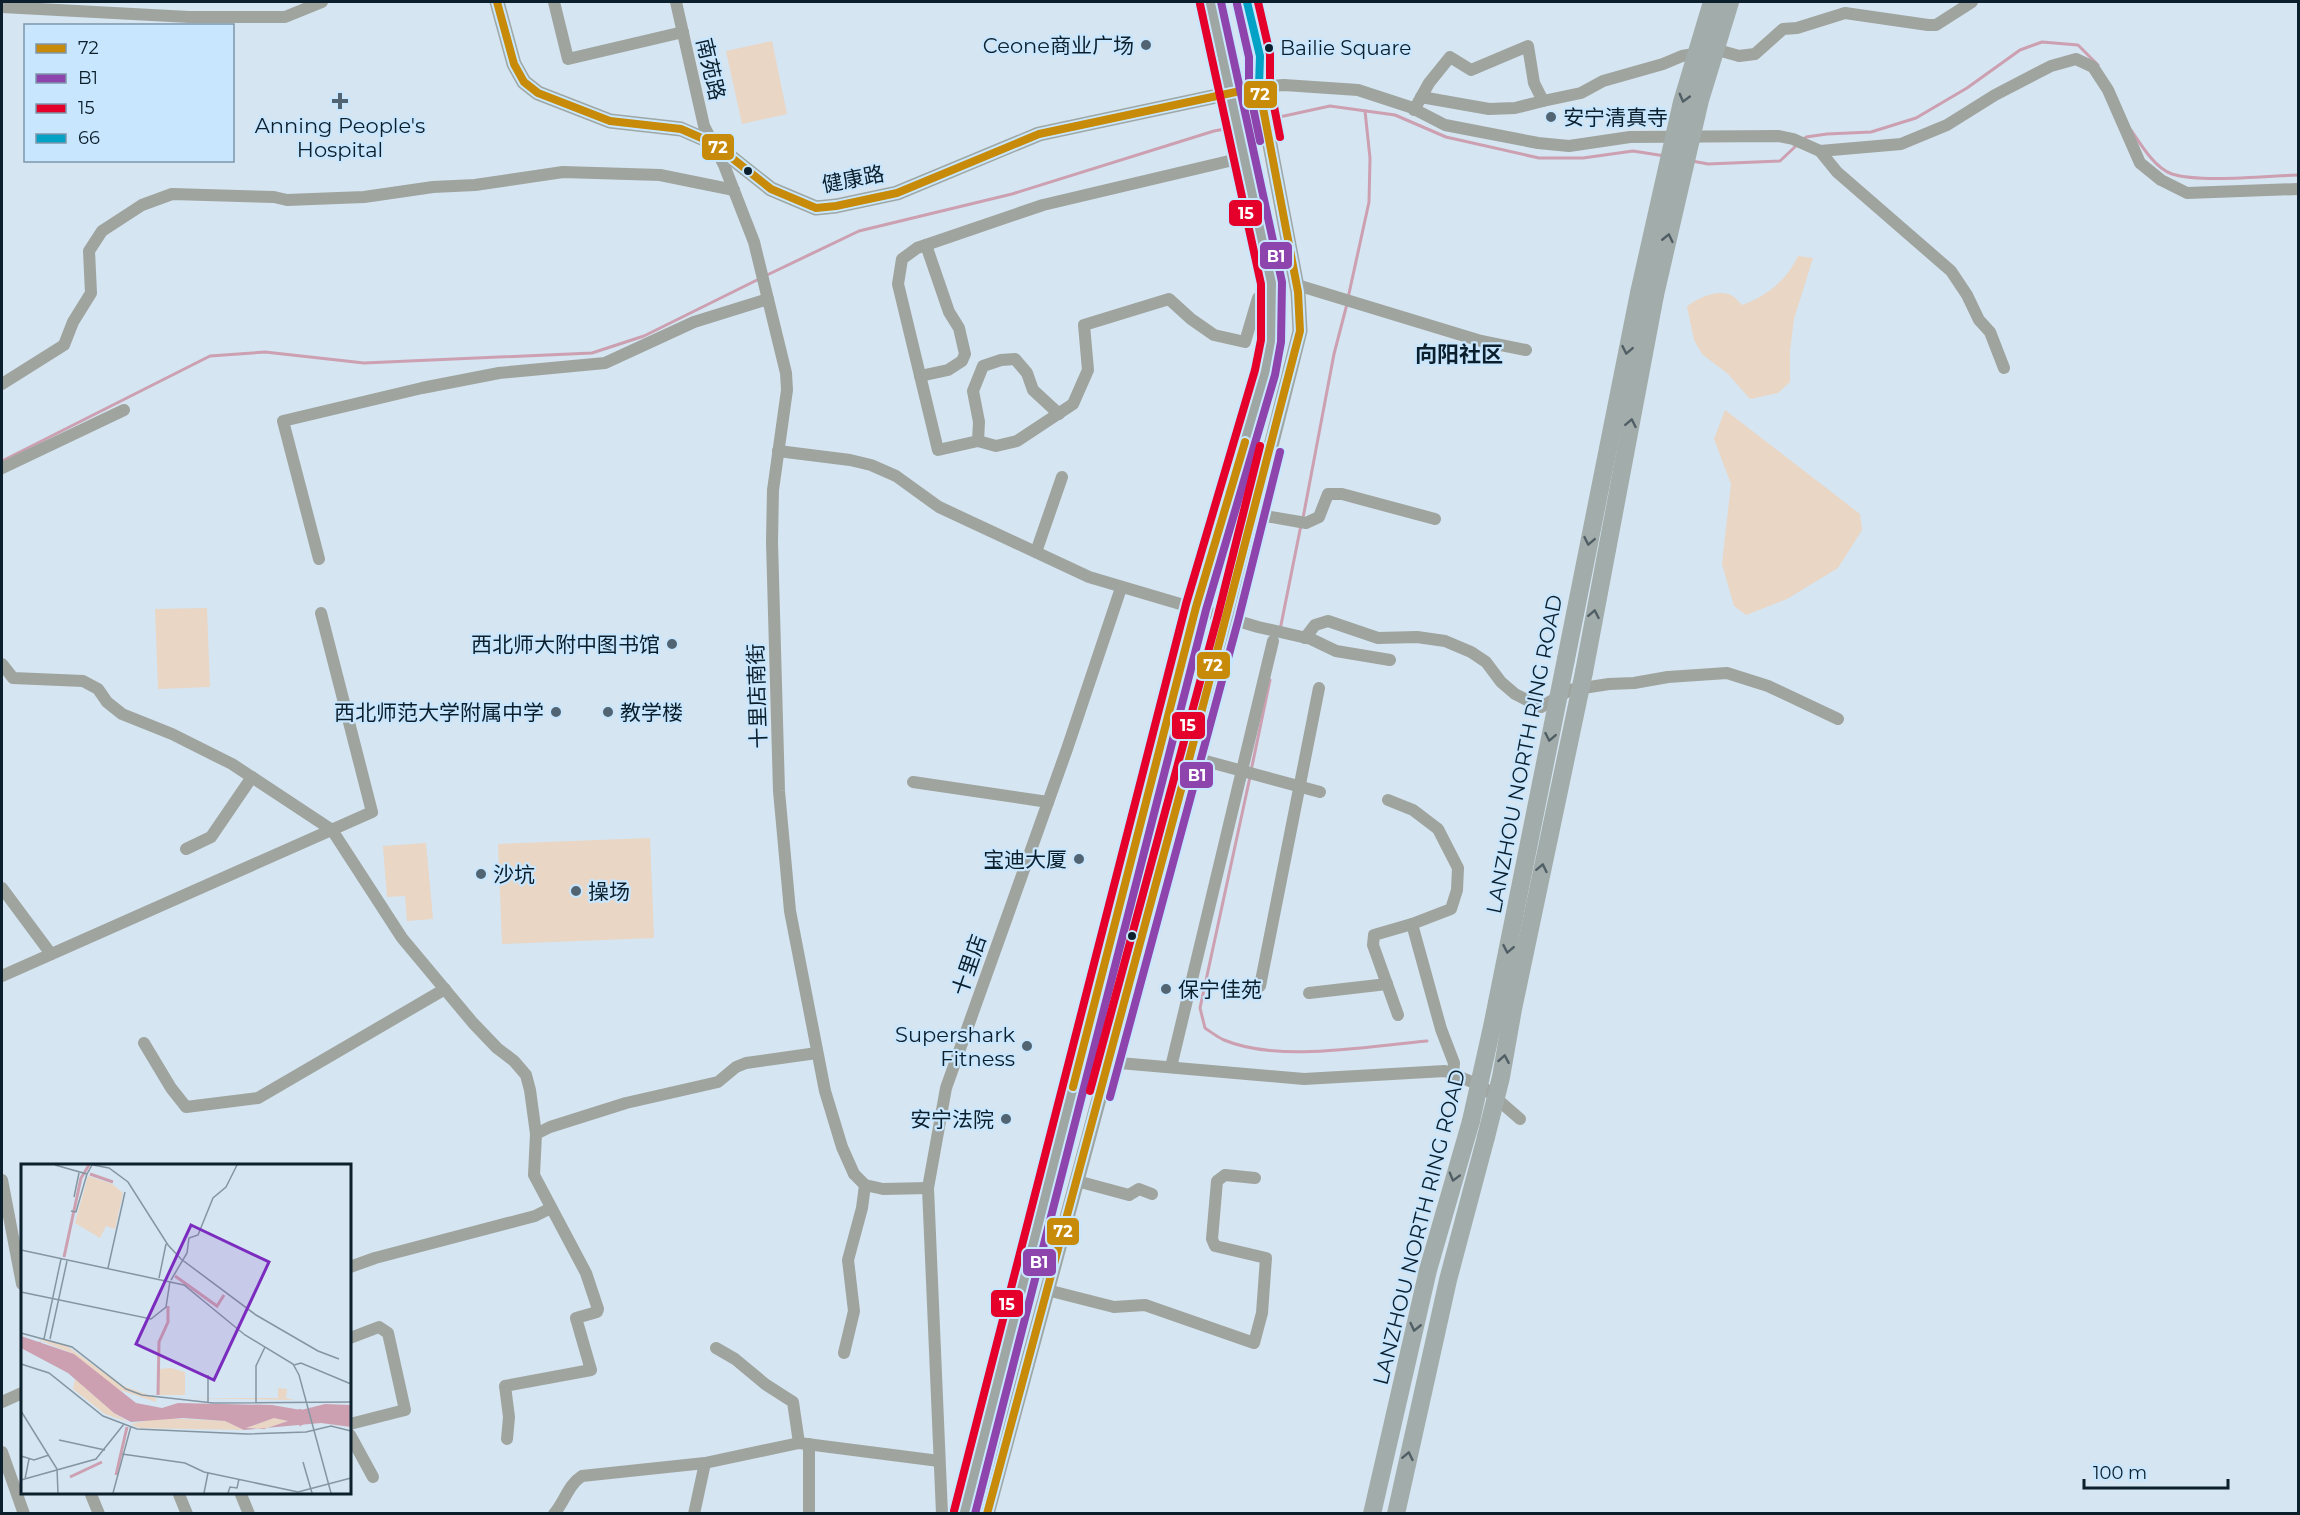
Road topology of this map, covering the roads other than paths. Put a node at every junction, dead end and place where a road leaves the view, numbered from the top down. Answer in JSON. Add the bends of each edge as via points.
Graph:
{"nodes":[{"id":1,"x":322,"y":2,"type":"edge"},
{"id":2,"x":497,"y":2,"type":"edge"},
{"id":3,"x":554,"y":2,"type":"edge"},
{"id":4,"x":676,"y":2,"type":"edge"},
{"id":5,"x":1210,"y":2,"type":"edge"},
{"id":6,"x":1247,"y":2,"type":"edge"},
{"id":7,"x":1713,"y":2,"type":"edge"},
{"id":8,"x":1730,"y":2,"type":"edge"},
{"id":9,"x":1972,"y":2,"type":"edge"},
{"id":10,"x":2,"y":7,"type":"edge"},
{"id":11,"x":683,"y":32,"type":"junction"},
{"id":12,"x":1259,"y":87,"type":"junction"},
{"id":13,"x":1232,"y":93,"type":"junction"},
{"id":14,"x":1421,"y":97,"type":"junction"},
{"id":15,"x":1543,"y":100,"type":"junction"},
{"id":16,"x":1414,"y":110,"type":"junction"},
{"id":17,"x":713,"y":143,"type":"junction"},
{"id":18,"x":1820,"y":151,"type":"junction"},
{"id":19,"x":1246,"y":157,"type":"junction"},
{"id":20,"x":2298,"y":189,"type":"edge"},
{"id":21,"x":734,"y":190,"type":"junction"},
{"id":22,"x":927,"y":245,"type":"junction"},
{"id":23,"x":1297,"y":285,"type":"junction"},
{"id":24,"x":1647,"y":294,"type":"junction"},
{"id":25,"x":1257,"y":298,"type":"dead end"},
{"id":26,"x":768,"y":299,"type":"junction"},
{"id":27,"x":1526,"y":350,"type":"dead end"},
{"id":28,"x":965,"y":354,"type":"junction"},
{"id":29,"x":983,"y":366,"type":"junction"},
{"id":30,"x":2004,"y":368,"type":"dead end"},
{"id":31,"x":920,"y":376,"type":"junction"},
{"id":32,"x":2,"y":384,"type":"edge"},
{"id":33,"x":124,"y":410,"type":"dead end"},
{"id":34,"x":1059,"y":414,"type":"junction"},
{"id":35,"x":978,"y":441,"type":"junction"},
{"id":36,"x":778,"y":451,"type":"junction"},
{"id":37,"x":2,"y":468,"type":"edge"},
{"id":38,"x":1062,"y":477,"type":"dead end"},
{"id":39,"x":1254,"y":514,"type":"junction"},
{"id":40,"x":1435,"y":519,"type":"dead end"},
{"id":41,"x":1036,"y":552,"type":"junction"},
{"id":42,"x":319,"y":559,"type":"dead end"},
{"id":43,"x":1121,"y":588,"type":"junction"},
{"id":44,"x":1196,"y":608,"type":"junction"},
{"id":45,"x":321,"y":613,"type":"dead end"},
{"id":46,"x":1228,"y":618,"type":"junction"},
{"id":47,"x":1277,"y":635,"type":"junction"},
{"id":48,"x":1305,"y":638,"type":"junction"},
{"id":49,"x":1390,"y":660,"type":"dead end"},
{"id":50,"x":2,"y":664,"type":"edge"},
{"id":51,"x":1319,"y":688,"type":"dead end"},
{"id":52,"x":1838,"y":719,"type":"dead end"},
{"id":53,"x":1191,"y":757,"type":"junction"},
{"id":54,"x":1248,"y":772,"type":"junction"},
{"id":55,"x":252,"y":777,"type":"junction"},
{"id":56,"x":913,"y":782,"type":"dead end"},
{"id":57,"x":1300,"y":786,"type":"junction"},
{"id":58,"x":1320,"y":792,"type":"dead end"},
{"id":59,"x":1388,"y":800,"type":"dead end"},
{"id":60,"x":1048,"y":802,"type":"junction"},
{"id":61,"x":332,"y":830,"type":"junction"},
{"id":62,"x":186,"y":849,"type":"dead end"},
{"id":63,"x":2,"y":888,"type":"edge"},
{"id":64,"x":1412,"y":924,"type":"junction"},
{"id":65,"x":51,"y":954,"type":"junction"},
{"id":66,"x":2,"y":976,"type":"edge"},
{"id":67,"x":1387,"y":984,"type":"junction"},
{"id":68,"x":1260,"y":986,"type":"dead end"},
{"id":69,"x":445,"y":989,"type":"junction"},
{"id":70,"x":1309,"y":993,"type":"dead end"},
{"id":71,"x":1398,"y":1015,"type":"dead end"},
{"id":72,"x":144,"y":1043,"type":"dead end"},
{"id":73,"x":817,"y":1053,"type":"junction"},
{"id":74,"x":1108,"y":1062,"type":"junction"},
{"id":75,"x":1171,"y":1067,"type":"junction"},
{"id":76,"x":1453,"y":1074,"type":"junction"},
{"id":77,"x":1520,"y":1119,"type":"dead end"},
{"id":78,"x":536,"y":1134,"type":"junction"},
{"id":79,"x":1255,"y":1178,"type":"dead end"},
{"id":80,"x":2,"y":1180,"type":"edge"},
{"id":81,"x":1077,"y":1181,"type":"junction"},
{"id":82,"x":865,"y":1185,"type":"junction"},
{"id":83,"x":928,"y":1188,"type":"junction"},
{"id":84,"x":1152,"y":1194,"type":"dead end"},
{"id":85,"x":551,"y":1208,"type":"junction"},
{"id":86,"x":351,"y":1267,"type":"edge"},
{"id":87,"x":21,"y":1279,"type":"edge"},
{"id":88,"x":1047,"y":1290,"type":"junction"},
{"id":89,"x":351,"y":1338,"type":"edge"},
{"id":90,"x":716,"y":1348,"type":"dead end"},
{"id":91,"x":844,"y":1353,"type":"dead end"},
{"id":92,"x":21,"y":1393,"type":"edge"},
{"id":93,"x":2,"y":1402,"type":"edge"},
{"id":94,"x":351,"y":1425,"type":"edge"},
{"id":95,"x":351,"y":1437,"type":"edge"},
{"id":96,"x":507,"y":1439,"type":"dead end"},
{"id":97,"x":804,"y":1443,"type":"junction"},
{"id":98,"x":2,"y":1452,"type":"edge"},
{"id":99,"x":939,"y":1461,"type":"junction"},
{"id":100,"x":705,"y":1462,"type":"junction"},
{"id":101,"x":373,"y":1477,"type":"dead end"},
{"id":102,"x":91,"y":1494,"type":"edge"},
{"id":103,"x":179,"y":1494,"type":"edge"},
{"id":104,"x":241,"y":1494,"type":"edge"},
{"id":105,"x":24,"y":1514,"type":"edge"},
{"id":106,"x":99,"y":1514,"type":"edge"},
{"id":107,"x":187,"y":1514,"type":"edge"},
{"id":108,"x":249,"y":1514,"type":"edge"},
{"id":109,"x":554,"y":1514,"type":"edge"},
{"id":110,"x":694,"y":1514,"type":"edge"},
{"id":111,"x":809,"y":1514,"type":"edge"},
{"id":112,"x":942,"y":1514,"type":"edge"},
{"id":113,"x":964,"y":1514,"type":"edge"},
{"id":114,"x":987,"y":1514,"type":"edge"},
{"id":115,"x":1372,"y":1514,"type":"edge"},
{"id":116,"x":1396,"y":1514,"type":"edge"}],
"edges":[{"from":1,"to":10,"type":"street","via":[[285,17],[189,17]]},
{"from":2,"to":17,"type":"main road","name":"健康路","via":[[514,64],[524,82],[538,93],[610,121],[681,129]]},
{"from":3,"to":11,"type":"street","via":[[568,59]]},
{"from":4,"to":11,"type":"street","name":"南苑路"},
{"from":5,"to":13,"type":"main road"},
{"from":6,"to":12,"type":"main road","via":[[1260,56]]},
{"from":7,"to":24,"type":"highway","name":"LANZHOU NORTH RING ROAD","one_way":true,"bridge":true,"via":[[1682,102]]},
{"from":24,"to":8,"type":"highway","name":"LANZHOU NORTH RING ROAD","one_way":true,"bridge":true},
{"from":9,"to":15,"type":"street","via":[[1928,25],[1845,13],[1783,29],[1755,54],[1739,56],[1718,50],[1682,56],[1603,81],[1581,93]]},
{"from":11,"to":17,"type":"street","name":"南苑路","via":[[704,126]]},
{"from":12,"to":13,"type":"main road","name":"健康路"},
{"from":12,"to":16,"type":"street","via":[[1358,90]]},
{"from":12,"to":23,"type":"main road"},
{"from":13,"to":17,"type":"main road","name":"健康路","via":[[1039,134],[897,193],[816,208],[771,189]]},
{"from":13,"to":19,"type":"main road"},
{"from":14,"to":15,"type":"street","via":[[1489,109],[1515,108]]},
{"from":14,"to":15,"type":"street","via":[[1450,57],[1472,70],[1528,46],[1534,83]]},
{"from":14,"to":16,"type":"street"},
{"from":16,"to":18,"type":"street","via":[[1445,125],[1538,143],[1569,146],[1630,137],[1779,136]]},
{"from":17,"to":21,"type":"street","name":"十里店南街"},
{"from":18,"to":20,"type":"street","via":[[1901,144],[1947,125],[2051,66],[2076,59],[2093,67],[2108,90],[2140,163],[2161,180],[2187,193]]},
{"from":18,"to":30,"type":"street","via":[[1837,172],[1951,271],[1990,332]]},
{"from":19,"to":22,"type":"street","via":[[1043,205]]},
{"from":19,"to":44,"type":"main road","via":[[1272,283],[1271,341]]},
{"from":21,"to":26,"type":"street","name":"十里店南街","via":[[754,242]]},
{"from":21,"to":32,"type":"street","via":[[660,175],[562,172],[364,197],[287,200],[172,194],[142,205],[102,231],[88,250],[91,293],[64,345]]},
{"from":22,"to":28,"type":"street"},
{"from":22,"to":31,"type":"street","via":[[902,259],[898,284]]},
{"from":23,"to":27,"type":"street","via":[[1481,341]]},
{"from":23,"to":39,"type":"main road","via":[[1300,331]]},
{"from":24,"to":115,"type":"highway","name":"LANZHOU NORTH RING ROAD","one_way":true,"bridge":true,"via":[[1566,659],[1495,1015],[1471,1120],[1428,1270]]},
{"from":116,"to":24,"type":"highway","name":"LANZHOU NORTH RING ROAD","one_way":true,"bridge":true,"via":[[1448,1280],[1501,1077],[1584,672]]},
{"from":25,"to":34,"type":"street","via":[[1245,342],[1214,335],[1169,299],[1084,325],[1088,370],[1073,404]]},
{"from":26,"to":36,"type":"street","name":"十里店南街","via":[[786,374]]},
{"from":26,"to":42,"type":"street","via":[[694,322],[605,363],[499,373],[283,421]]},
{"from":28,"to":29,"type":"street","via":[[973,364]]},
{"from":28,"to":31,"type":"street","via":[[962,361],[948,370]]},
{"from":29,"to":34,"type":"street","via":[[1015,359],[1028,373],[1033,390]]},
{"from":29,"to":35,"type":"street","via":[[973,391]]},
{"from":31,"to":35,"type":"street","via":[[938,450]]},
{"from":33,"to":37,"type":"street"},
{"from":34,"to":35,"type":"street","via":[[1017,441],[996,446]]},
{"from":36,"to":41,"type":"street","via":[[871,465],[896,476],[939,507]]},
{"from":36,"to":73,"type":"street","name":"十里店南街","via":[[772,542],[779,791],[790,911]]},
{"from":38,"to":41,"type":"street"},
{"from":39,"to":40,"type":"street","via":[[1301,522],[1318,517],[1328,494],[1342,494]]},
{"from":39,"to":46,"type":"main road"},
{"from":41,"to":43,"type":"street"},
{"from":43,"to":44,"type":"street"},
{"from":43,"to":60,"type":"street","name":"十里店"},
{"from":44,"to":46,"type":"street"},
{"from":44,"to":113,"type":"main road"},
{"from":45,"to":61,"type":"street","via":[[372,812]]},
{"from":46,"to":47,"type":"street"},
{"from":46,"to":53,"type":"main road"},
{"from":47,"to":48,"type":"street"},
{"from":47,"to":54,"type":"street"},
{"from":48,"to":49,"type":"street","via":[[1336,651]]},
{"from":48,"to":52,"type":"street","via":[[1315,625],[1328,621],[1378,638],[1445,641],[1486,662],[1515,694],[1542,707],[1570,690],[1634,684],[1668,676],[1727,673],[1768,686]]},
{"from":50,"to":55,"type":"street","via":[[13,678],[83,681],[98,689],[122,714],[172,734]]},
{"from":51,"to":57,"type":"street"},
{"from":53,"to":54,"type":"street"},
{"from":53,"to":74,"type":"main road"},
{"from":54,"to":57,"type":"street"},
{"from":54,"to":75,"type":"street"},
{"from":55,"to":61,"type":"street"},
{"from":55,"to":62,"type":"street","via":[[211,837]]},
{"from":56,"to":60,"type":"street"},
{"from":57,"to":58,"type":"street"},
{"from":57,"to":68,"type":"street"},
{"from":59,"to":64,"type":"street","via":[[1413,810],[1438,829],[1458,868],[1451,909]]},
{"from":60,"to":83,"type":"street","name":"十里店","via":[[946,1088]]},
{"from":61,"to":65,"type":"street"},
{"from":61,"to":69,"type":"street","via":[[402,938]]},
{"from":63,"to":65,"type":"street"},
{"from":64,"to":67,"type":"street","via":[[1374,935],[1373,945]]},
{"from":64,"to":76,"type":"street","via":[[1454,1063]]},
{"from":65,"to":66,"type":"street"},
{"from":67,"to":70,"type":"street"},
{"from":67,"to":71,"type":"street"},
{"from":69,"to":72,"type":"street","via":[[258,1098],[186,1107]]},
{"from":69,"to":78,"type":"street","via":[[526,1075]]},
{"from":73,"to":78,"type":"street","via":[[746,1063],[718,1082],[626,1103]]},
{"from":73,"to":82,"type":"street","name":"十里店南街","via":[[842,1147],[854,1174]]},
{"from":74,"to":75,"type":"street"},
{"from":74,"to":81,"type":"main road"},
{"from":75,"to":76,"type":"street","via":[[1304,1079],[1445,1071]]},
{"from":76,"to":77,"type":"street","via":[[1482,1086]]},
{"from":78,"to":85,"type":"street","via":[[534,1175]]},
{"from":79,"to":88,"type":"street","via":[[1225,1175],[1217,1181],[1212,1239],[1215,1246],[1266,1258],[1262,1313],[1254,1343],[1145,1305],[1114,1307]]},
{"from":80,"to":87,"type":"street"},
{"from":81,"to":84,"type":"street","via":[[1129,1195],[1139,1189]]},
{"from":81,"to":88,"type":"main road"},
{"from":82,"to":83,"type":"street","via":[[884,1189]]},
{"from":82,"to":91,"type":"street","via":[[848,1260],[854,1311]]},
{"from":83,"to":99,"type":"street","name":"十里店"},
{"from":85,"to":86,"type":"street","via":[[535,1216]]},
{"from":85,"to":96,"type":"street","via":[[586,1273],[598,1309],[576,1318],[591,1370],[505,1386]]},
{"from":88,"to":114,"type":"main road"},
{"from":89,"to":94,"type":"street","via":[[379,1327],[388,1333],[405,1410]]},
{"from":90,"to":97,"type":"street","via":[[793,1402]]},
{"from":92,"to":93,"type":"street"},
{"from":95,"to":101,"type":"street"},
{"from":97,"to":99,"type":"street"},
{"from":97,"to":100,"type":"street"},
{"from":97,"to":111,"type":"street"},
{"from":98,"to":105,"type":"street"},
{"from":99,"to":112,"type":"street","name":"十里店"},
{"from":100,"to":109,"type":"street","via":[[582,1476],[572,1483]]},
{"from":100,"to":110,"type":"street"},
{"from":102,"to":106,"type":"street"},
{"from":103,"to":107,"type":"street"},
{"from":104,"to":108,"type":"street"}]}
